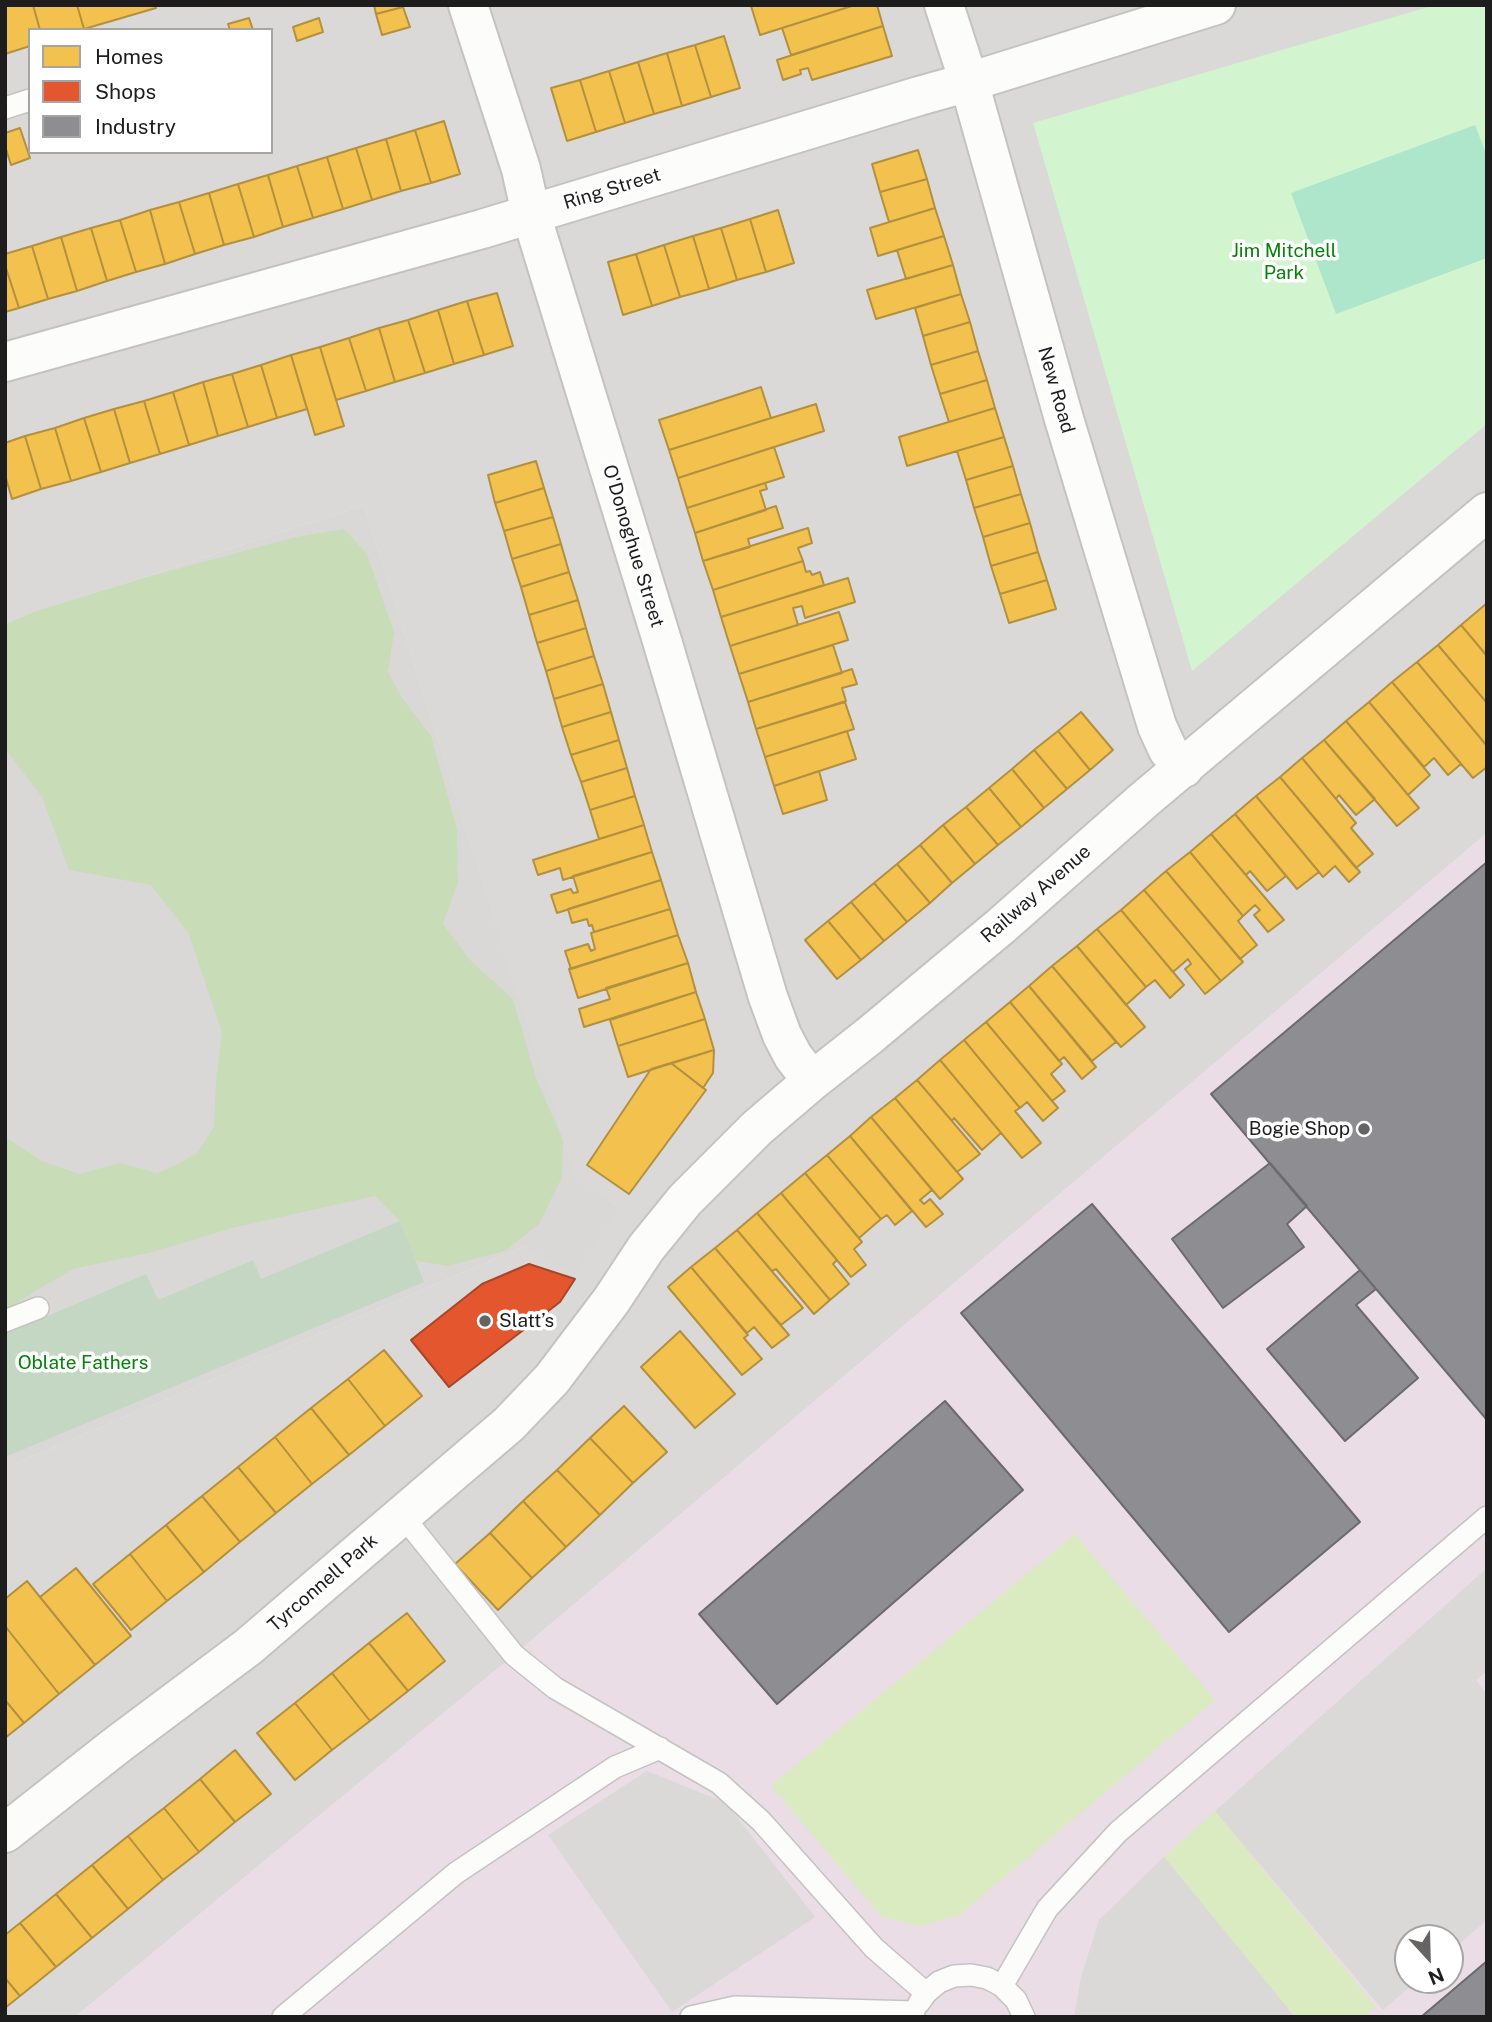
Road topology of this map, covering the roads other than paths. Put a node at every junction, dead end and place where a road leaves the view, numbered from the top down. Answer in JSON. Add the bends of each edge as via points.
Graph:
{"nodes":[{"id":1,"x":467,"y":5,"type":"edge"},
{"id":2,"x":944,"y":5,"type":"edge"},
{"id":3,"x":1216,"y":5,"type":"edge"},
{"id":4,"x":969,"y":82,"type":"junction"},
{"id":5,"x":28,"y":101,"type":"edge"},
{"id":6,"x":5,"y":108,"type":"edge"},
{"id":7,"x":531,"y":214,"type":"junction"},
{"id":8,"x":5,"y":362,"type":"edge"},
{"id":9,"x":1487,"y":512,"type":"edge"},
{"id":10,"x":1184,"y":768,"type":"junction"},
{"id":11,"x":812,"y":1081,"type":"junction"},
{"id":12,"x":611,"y":1301,"type":"joint"},
{"id":13,"x":38,"y":1308,"type":"dead end"},
{"id":14,"x":5,"y":1321,"type":"edge"},
{"id":15,"x":402,"y":1515,"type":"junction"},
{"id":16,"x":1487,"y":1517,"type":"edge"},
{"id":17,"x":660,"y":1748,"type":"junction"},
{"id":18,"x":5,"y":1833,"type":"edge"},
{"id":19,"x":1002,"y":1986,"type":"junction"},
{"id":20,"x":926,"y":1993,"type":"junction"},
{"id":21,"x":914,"y":2014,"type":"edge"},
{"id":22,"x":283,"y":2017,"type":"edge"},
{"id":23,"x":691,"y":2017,"type":"edge"},
{"id":24,"x":1024,"y":2017,"type":"edge"}],
"edges":[{"from":1,"to":7,"type":"street","name":"O'Donoghue Street","via":[[521,169]]},
{"from":2,"to":4,"type":"street","name":"New Road"},
{"from":3,"to":4,"type":"street","name":"Ring Street"},
{"from":4,"to":7,"type":"street","name":"Ring Street"},
{"from":4,"to":10,"type":"street","name":"New Road","via":[[1157,726],[1168,750]]},
{"from":5,"to":6,"type":"lane"},
{"from":7,"to":8,"type":"street","name":"Ring Street"},
{"from":7,"to":11,"type":"street","name":"O'Donoghue Street","via":[[768,997],[782,1035]]},
{"from":9,"to":10,"type":"street","name":"Railway Avenue"},
{"from":10,"to":11,"type":"street","name":"Railway Avenue"},
{"from":11,"to":12,"type":"street","name":"Railway Avenue","via":[[685,1200]]},
{"from":12,"to":15,"type":"street","name":"Tyrconnell Park","via":[[552,1380],[509,1424]]},
{"from":13,"to":14,"type":"lane"},
{"from":15,"to":17,"type":"lane","via":[[514,1655],[555,1688]]},
{"from":15,"to":18,"type":"street","name":"Tyrconnell Park","via":[[248,1647]]},
{"from":16,"to":19,"type":"lane","via":[[1118,1832],[1046,1909]]},
{"from":17,"to":20,"type":"lane","via":[[719,1783],[761,1821],[874,1948]]},
{"from":17,"to":22,"type":"lane","via":[[615,1767],[456,1873]]},
{"from":19,"to":20,"type":"lane","via":[[987,1978],[954,1976]]},
{"from":19,"to":24,"type":"lane"},
{"from":20,"to":21,"type":"lane"},
{"from":21,"to":23,"type":"lane","via":[[735,2007]]}]}
